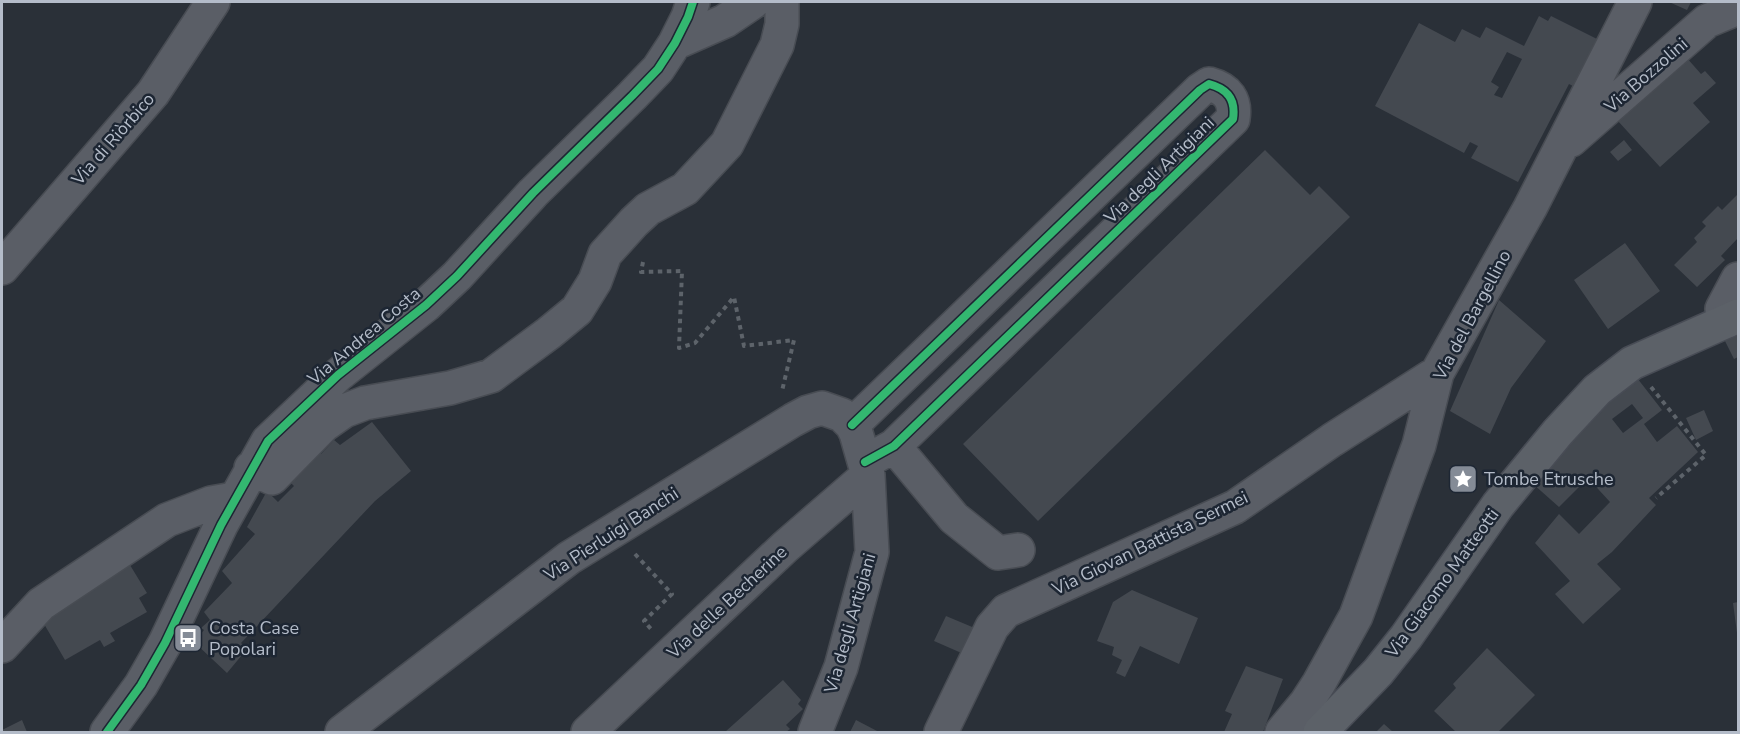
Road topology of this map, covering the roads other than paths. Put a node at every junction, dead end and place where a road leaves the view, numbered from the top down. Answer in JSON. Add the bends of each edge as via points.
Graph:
{"nodes":[{"id":1,"x":213,"y":2,"type":"edge"},
{"id":2,"x":693,"y":2,"type":"edge"},
{"id":3,"x":753,"y":2,"type":"edge"},
{"id":4,"x":782,"y":2,"type":"edge"},
{"id":5,"x":1635,"y":2,"type":"edge"},
{"id":6,"x":1738,"y":8,"type":"edge"},
{"id":7,"x":675,"y":43,"type":"junction"},
{"id":8,"x":1558,"y":151,"type":"junction"},
{"id":9,"x":2,"y":268,"type":"edge"},
{"id":10,"x":1738,"y":279,"type":"edge"},
{"id":11,"x":1733,"y":318,"type":"edge"},
{"id":12,"x":1437,"y":373,"type":"junction"},
{"id":13,"x":852,"y":425,"type":"junction"},
{"id":14,"x":894,"y":446,"type":"junction"},
{"id":15,"x":866,"y":468,"type":"junction"},
{"id":16,"x":262,"y":473,"type":"junction"},
{"id":17,"x":234,"y":499,"type":"junction"},
{"id":18,"x":1018,"y":550,"type":"dead end"},
{"id":19,"x":2,"y":646,"type":"edge"},
{"id":20,"x":107,"y":732,"type":"edge"},
{"id":21,"x":342,"y":732,"type":"edge"},
{"id":22,"x":588,"y":732,"type":"edge"},
{"id":23,"x":815,"y":732,"type":"edge"},
{"id":24,"x":941,"y":732,"type":"edge"},
{"id":25,"x":1282,"y":732,"type":"edge"},
{"id":26,"x":1320,"y":732,"type":"edge"}],
"edges":[{"from":1,"to":9,"type":"street","name":"Via di Riòrbico","via":[[153,93]]},
{"from":2,"to":7,"type":"street","name":"Via Andrea Costa"},
{"from":3,"to":7,"type":"street","via":[[725,21]]},
{"from":4,"to":16,"type":"street","via":[[777,45],[727,144],[685,189],[648,209],[605,254],[595,281],[577,310],[490,376],[344,411]]},
{"from":5,"to":8,"type":"street","name":"Via del Bargellino"},
{"from":6,"to":8,"type":"street","name":"Via Bozzolini","via":[[1707,21]]},
{"from":7,"to":16,"type":"street","name":"Via Andrea Costa","via":[[633,96],[533,193],[458,276],[338,375],[268,441]]},
{"from":8,"to":12,"type":"street","name":"Via del Bargellino"},
{"from":10,"to":11,"type":"street","via":[[1722,309]]},
{"from":11,"to":26,"type":"main road","name":"Via Giacomo Matteotti","via":[[1632,363],[1597,390],[1498,505],[1378,672]]},
{"from":12,"to":24,"type":"street","name":"Via Giovan Battista Sermei","via":[[1235,507],[1006,611],[992,627]]},
{"from":12,"to":25,"type":"street","name":"Via del Bargellino","via":[[1419,445],[1356,616],[1319,683]]},
{"from":13,"to":14,"type":"street","name":"Via degli Artigiani","via":[[1200,90],[1209,84],[1221,87],[1231,96],[1233,119]]},
{"from":13,"to":15,"type":"street"},
{"from":13,"to":21,"type":"street","name":"Via Pierluigi Banchi","via":[[842,415],[822,408],[793,420],[569,558]]},
{"from":14,"to":15,"type":"street","name":"Via degli Artigiani"},
{"from":14,"to":18,"type":"street","via":[[954,518],[998,553]]},
{"from":15,"to":22,"type":"street","name":"Via delle Becherine"},
{"from":15,"to":23,"type":"street","name":"Via degli Artigiani","via":[[872,552],[841,667]]},
{"from":16,"to":17,"type":"street","name":"Via Andrea Costa"},
{"from":17,"to":19,"type":"street","via":[[211,503],[167,520],[41,604]]},
{"from":17,"to":20,"type":"street","name":"Via Andrea Costa","via":[[165,643]]}]}
